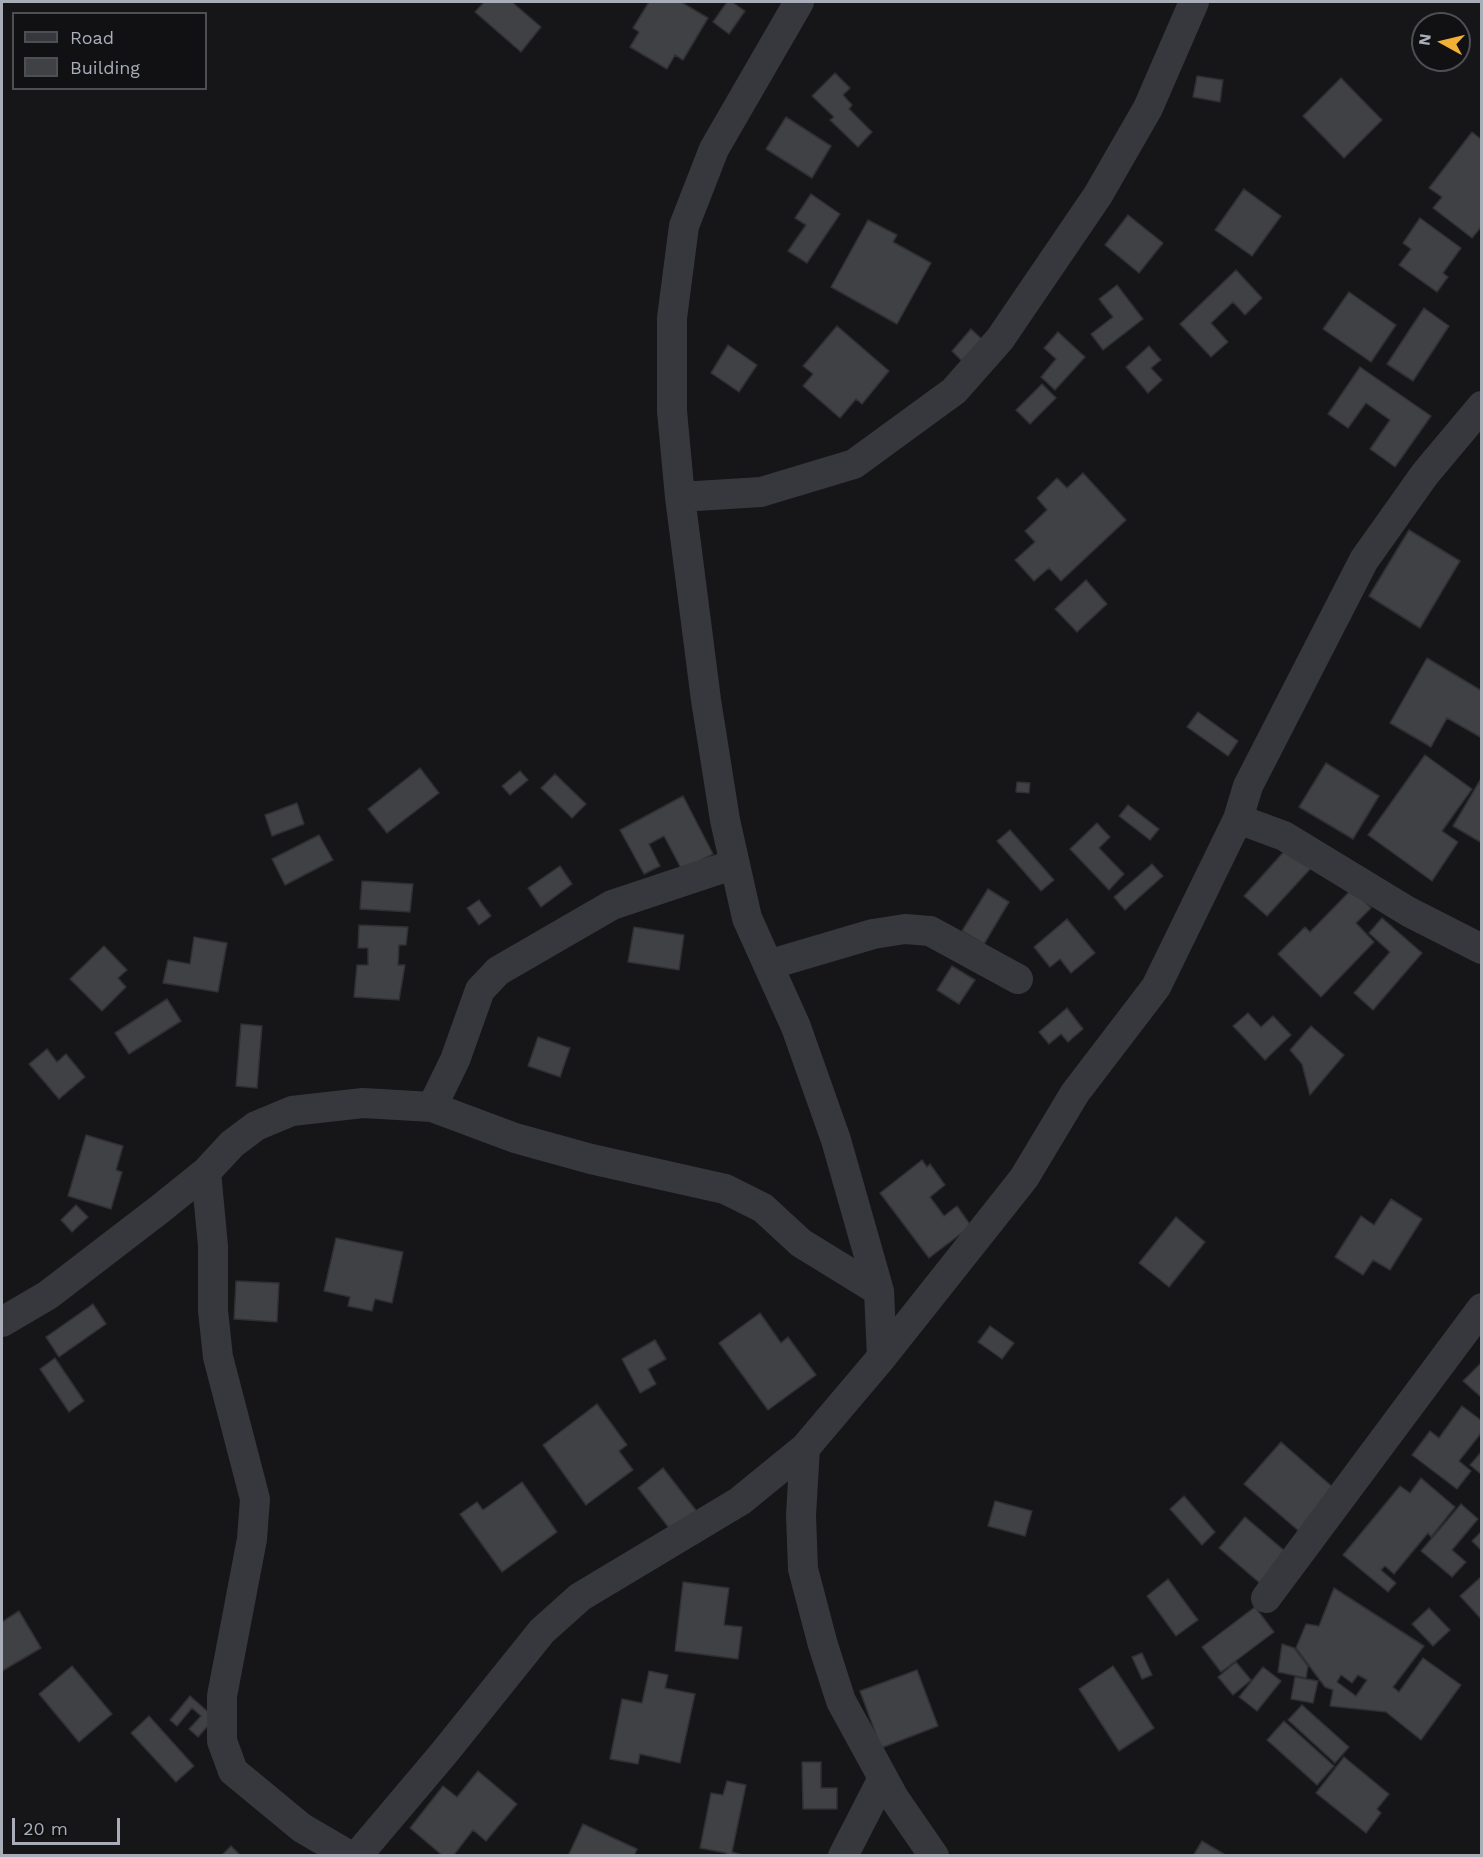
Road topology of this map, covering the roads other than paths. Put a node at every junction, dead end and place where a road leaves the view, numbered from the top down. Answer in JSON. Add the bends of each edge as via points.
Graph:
{"nodes":[{"id":1,"x":799,"y":2,"type":"edge"},
{"id":2,"x":1194,"y":2,"type":"edge"},
{"id":3,"x":1482,"y":405,"type":"edge"},
{"id":4,"x":680,"y":497,"type":"junction"},
{"id":5,"x":1238,"y":819,"type":"junction"},
{"id":6,"x":735,"y":864,"type":"junction"},
{"id":7,"x":1482,"y":949,"type":"edge"},
{"id":8,"x":768,"y":965,"type":"junction"},
{"id":9,"x":1018,"y":979,"type":"dead end"},
{"id":10,"x":432,"y":1107,"type":"junction"},
{"id":11,"x":206,"y":1172,"type":"junction"},
{"id":12,"x":879,"y":1291,"type":"junction"},
{"id":13,"x":1482,"y":1308,"type":"edge"},
{"id":14,"x":2,"y":1322,"type":"edge"},
{"id":15,"x":882,"y":1357,"type":"junction"},
{"id":16,"x":805,"y":1448,"type":"junction"},
{"id":17,"x":1266,"y":1598,"type":"dead end"},
{"id":18,"x":883,"y":1778,"type":"junction"},
{"id":19,"x":350,"y":1856,"type":"edge"},
{"id":20,"x":357,"y":1856,"type":"edge"},
{"id":21,"x":843,"y":1856,"type":"edge"},
{"id":22,"x":934,"y":1856,"type":"edge"}],
"edges":[{"from":1,"to":4,"type":"street","via":[[714,149],[684,226],[672,318],[672,411]]},
{"from":2,"to":4,"type":"street","via":[[1148,108],[1098,195],[1000,339],[954,390],[854,464],[761,492]]},
{"from":3,"to":5,"type":"street","via":[[1425,474],[1364,560],[1248,786]]},
{"from":4,"to":6,"type":"street","via":[[706,700]]},
{"from":5,"to":7,"type":"street","via":[[1284,836],[1409,912]]},
{"from":5,"to":15,"type":"street","via":[[1156,987],[1075,1093],[1024,1178]]},
{"from":6,"to":8,"type":"street","via":[[747,918]]},
{"from":6,"to":10,"type":"street","via":[[612,905],[498,971],[480,990],[455,1060]]},
{"from":8,"to":9,"type":"street","via":[[905,928],[930,932]]},
{"from":8,"to":12,"type":"street","via":[[796,1027],[836,1140]]},
{"from":10,"to":11,"type":"street","via":[[363,1103],[292,1111],[256,1126],[232,1144]]},
{"from":10,"to":12,"type":"street","via":[[526,1141],[591,1159],[725,1188],[763,1208],[801,1243]]},
{"from":11,"to":14,"type":"street","via":[[48,1295]]},
{"from":11,"to":19,"type":"street","via":[[218,1357],[255,1499],[252,1539],[222,1696],[222,1741],[233,1771],[302,1828]]},
{"from":12,"to":15,"type":"street"},
{"from":13,"to":17,"type":"street"},
{"from":15,"to":16,"type":"street"},
{"from":16,"to":18,"type":"street","via":[[803,1569],[842,1701]]},
{"from":16,"to":20,"type":"street","via":[[741,1501],[580,1597],[542,1631]]},
{"from":18,"to":21,"type":"street"},
{"from":18,"to":22,"type":"street"}]}
